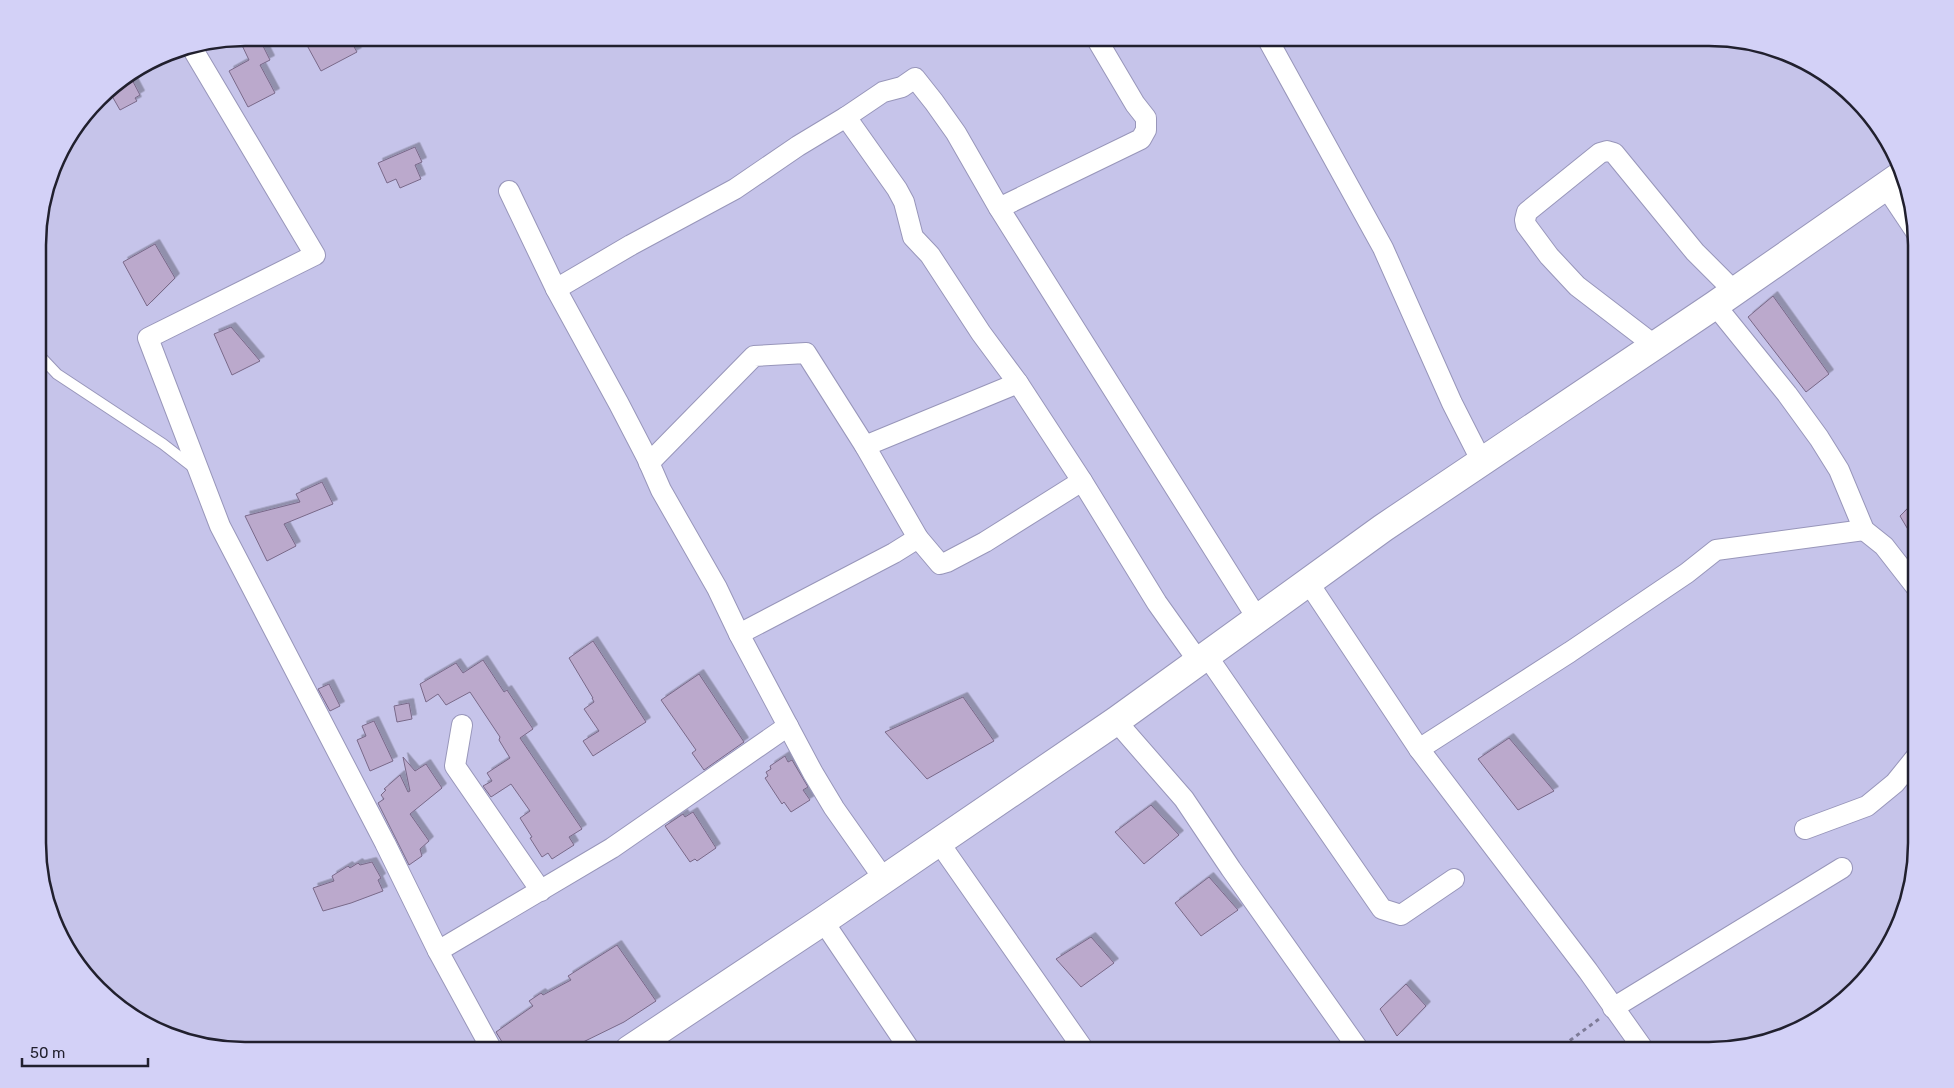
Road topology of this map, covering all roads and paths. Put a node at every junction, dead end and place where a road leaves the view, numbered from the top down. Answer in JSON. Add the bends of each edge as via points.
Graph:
{"nodes":[{"id":1,"x":1101,"y":46,"type":"edge"},
{"id":2,"x":1271,"y":46,"type":"edge"},
{"id":3,"x":195,"y":53,"type":"edge"},
{"id":4,"x":846,"y":117,"type":"junction"},
{"id":5,"x":1895,"y":180,"type":"edge"},
{"id":6,"x":509,"y":191,"type":"dead end"},
{"id":7,"x":1901,"y":196,"type":"edge"},
{"id":8,"x":999,"y":208,"type":"junction"},
{"id":9,"x":556,"y":289,"type":"junction"},
{"id":10,"x":1724,"y":298,"type":"junction"},
{"id":11,"x":1654,"y":345,"type":"junction"},
{"id":12,"x":46,"y":362,"type":"edge"},
{"id":13,"x":1018,"y":384,"type":"junction"},
{"id":14,"x":865,"y":446,"type":"junction"},
{"id":15,"x":1482,"y":462,"type":"junction"},
{"id":16,"x":649,"y":463,"type":"junction"},
{"id":17,"x":199,"y":472,"type":"junction"},
{"id":18,"x":1082,"y":480,"type":"junction"},
{"id":19,"x":1864,"y":530,"type":"junction"},
{"id":20,"x":918,"y":538,"type":"junction"},
{"id":21,"x":1908,"y":577,"type":"edge"},
{"id":22,"x":1308,"y":582,"type":"junction"},
{"id":23,"x":1257,"y":618,"type":"junction"},
{"id":24,"x":739,"y":634,"type":"junction"},
{"id":25,"x":1203,"y":659,"type":"junction"},
{"id":26,"x":1116,"y":721,"type":"junction"},
{"id":27,"x":462,"y":725,"type":"dead end"},
{"id":28,"x":788,"y":726,"type":"junction"},
{"id":29,"x":1418,"y":749,"type":"junction"},
{"id":30,"x":1908,"y":767,"type":"edge"},
{"id":31,"x":1805,"y":829,"type":"dead end"},
{"id":32,"x":938,"y":841,"type":"junction"},
{"id":33,"x":1842,"y":868,"type":"dead end"},
{"id":34,"x":884,"y":879,"type":"junction"},
{"id":35,"x":1454,"y":879,"type":"dead end"},
{"id":36,"x":541,"y":891,"type":"junction"},
{"id":37,"x":823,"y":921,"type":"junction"},
{"id":38,"x":438,"y":951,"type":"junction"},
{"id":39,"x":1613,"y":1008,"type":"junction"},
{"id":40,"x":488,"y":1042,"type":"edge"},
{"id":41,"x":641,"y":1042,"type":"edge"},
{"id":42,"x":905,"y":1042,"type":"edge"},
{"id":43,"x":1078,"y":1042,"type":"edge"},
{"id":44,"x":1353,"y":1042,"type":"edge"},
{"id":45,"x":1567,"y":1042,"type":"edge"},
{"id":46,"x":1638,"y":1042,"type":"edge"}],
"edges":[{"from":1,"to":8,"type":"street","via":[[1146,118],[1146,130],[1141,138]]},
{"from":2,"to":15,"type":"street","via":[[1383,248]]},
{"from":3,"to":17,"type":"street","via":[[315,256],[148,338]]},
{"from":4,"to":8,"type":"street","via":[[883,92],[902,87],[914,78],[956,133]]},
{"from":4,"to":9,"type":"street","via":[[735,189]]},
{"from":4,"to":13,"type":"street","via":[[904,202],[913,237],[930,255],[980,333]]},
{"from":5,"to":7,"type":"street"},
{"from":5,"to":10,"type":"main road"},
{"from":6,"to":9,"type":"street"},
{"from":8,"to":23,"type":"street"},
{"from":9,"to":16,"type":"street"},
{"from":10,"to":11,"type":"main road"},
{"from":10,"to":11,"type":"street","via":[[1695,252],[1614,153],[1600,153],[1527,212],[1526,225],[1577,286]]},
{"from":10,"to":19,"type":"street","via":[[1839,470]]},
{"from":11,"to":15,"type":"main road"},
{"from":12,"to":17,"type":"lane","via":[[57,374],[163,444]]},
{"from":13,"to":14,"type":"street"},
{"from":13,"to":18,"type":"street"},
{"from":14,"to":16,"type":"street","via":[[806,353],[754,356]]},
{"from":14,"to":20,"type":"street"},
{"from":15,"to":22,"type":"main road"},
{"from":16,"to":24,"type":"street"},
{"from":17,"to":38,"type":"street","via":[[220,526]]},
{"from":18,"to":20,"type":"street","via":[[985,542],[944,564],[940,564]]},
{"from":18,"to":25,"type":"street","via":[[1158,603]]},
{"from":19,"to":21,"type":"street","via":[[1884,546]]},
{"from":19,"to":29,"type":"street","via":[[1716,550],[1687,574]]},
{"from":20,"to":24,"type":"street"},
{"from":22,"to":23,"type":"main road"},
{"from":22,"to":29,"type":"street"},
{"from":23,"to":25,"type":"main road"},
{"from":24,"to":28,"type":"street"},
{"from":25,"to":26,"type":"main road"},
{"from":25,"to":35,"type":"street","via":[[1382,909],[1401,915]]},
{"from":26,"to":32,"type":"main road"},
{"from":26,"to":44,"type":"street","via":[[1184,799]]},
{"from":27,"to":36,"type":"street","via":[[455,766]]},
{"from":28,"to":34,"type":"street","via":[[834,808]]},
{"from":28,"to":36,"type":"street","via":[[612,848]]},
{"from":29,"to":39,"type":"street"},
{"from":30,"to":31,"type":"street","via":[[1895,783],[1867,806]]},
{"from":32,"to":34,"type":"main road"},
{"from":32,"to":43,"type":"street"},
{"from":33,"to":39,"type":"street"},
{"from":34,"to":37,"type":"main road"},
{"from":36,"to":38,"type":"street"},
{"from":37,"to":41,"type":"main road"},
{"from":37,"to":42,"type":"street"},
{"from":38,"to":40,"type":"street"},
{"from":39,"to":45,"type":"path"},
{"from":39,"to":46,"type":"street"}]}
